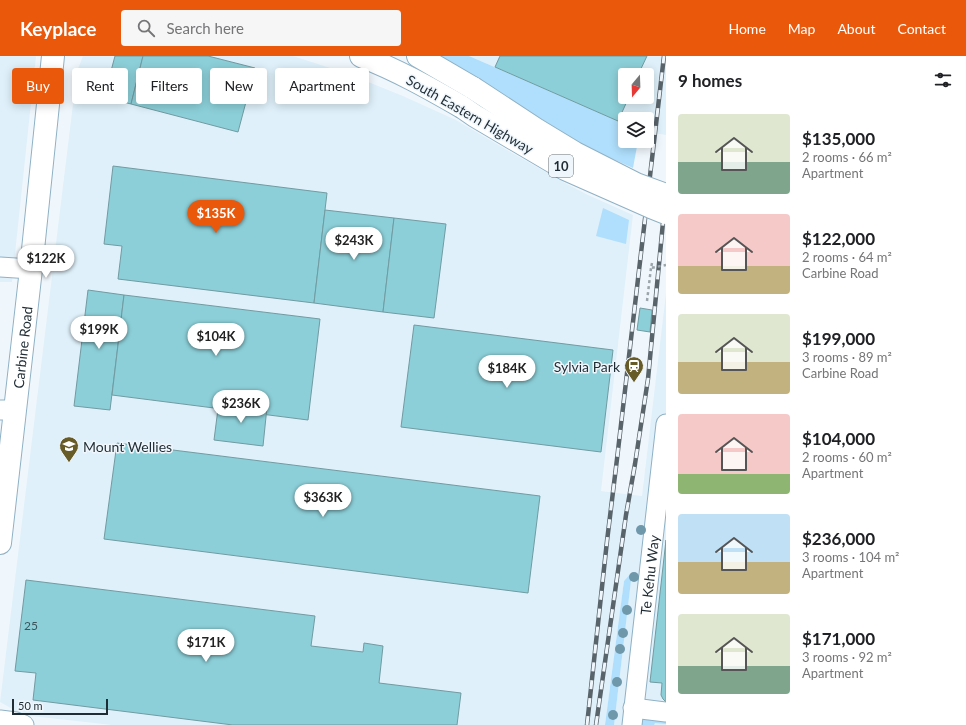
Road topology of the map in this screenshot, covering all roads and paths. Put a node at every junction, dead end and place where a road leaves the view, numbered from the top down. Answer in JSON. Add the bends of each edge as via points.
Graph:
{"nodes":[{"id":1,"x":53,"y":56,"type":"edge"},
{"id":2,"x":68,"y":56,"type":"edge"},
{"id":3,"x":361,"y":56,"type":"edge"},
{"id":4,"x":418,"y":56,"type":"edge"},
{"id":5,"x":52,"y":68,"type":"edge"},
{"id":6,"x":59,"y":68,"type":"edge"},
{"id":7,"x":48,"y":104,"type":"edge"},
{"id":8,"x":666,"y":195,"type":"edge"},
{"id":9,"x":666,"y":212,"type":"edge"},
{"id":10,"x":652,"y":263,"type":"dead end"},
{"id":11,"x":666,"y":265,"type":"edge"},
{"id":12,"x":0,"y":267,"type":"edge"},
{"id":13,"x":651,"y":268,"type":"junction"},
{"id":14,"x":30,"y":269,"type":"junction"},
{"id":15,"x":647,"y":301,"type":"dead end"},
{"id":16,"x":7,"y":410,"type":"edge"},
{"id":17,"x":666,"y":424,"type":"edge"},
{"id":18,"x":663,"y":478,"type":"edge"},
{"id":19,"x":0,"y":543,"type":"edge"},
{"id":20,"x":666,"y":712,"type":"edge"},
{"id":21,"x":632,"y":717,"type":"edge"},
{"id":22,"x":0,"y":720,"type":"edge"},
{"id":23,"x":24,"y":725,"type":"edge"}],
"edges":[{"from":1,"to":5,"type":"main road","name":"Carbine Road"},
{"from":2,"to":6,"type":"main road"},
{"from":3,"to":9,"type":"main road","name":"South Eastern Highway","number":"10","bridge":true,"via":[[384,65],[462,106],[566,169],[650,208]]},
{"from":4,"to":8,"type":"main road","name":"South Eastern Highway","number":"10","bridge":true,"via":[[575,153],[636,184]]},
{"from":7,"to":14,"type":"main road","name":"Carbine Road"},
{"from":10,"to":13,"type":"path","bridge":true},
{"from":11,"to":13,"type":"path","bridge":true},
{"from":12,"to":14,"type":"lane"},
{"from":13,"to":15,"type":"path"},
{"from":14,"to":16,"type":"main road","name":"Carbine Road"},
{"from":16,"to":19,"type":"main road","name":"Carbine Road"},
{"from":17,"to":18,"type":"lane","name":"Te Kehu Way"},
{"from":18,"to":21,"type":"lane","name":"Te Kehu Way"},
{"from":20,"to":21,"type":"lane"},
{"from":22,"to":23,"type":"lane"}]}
